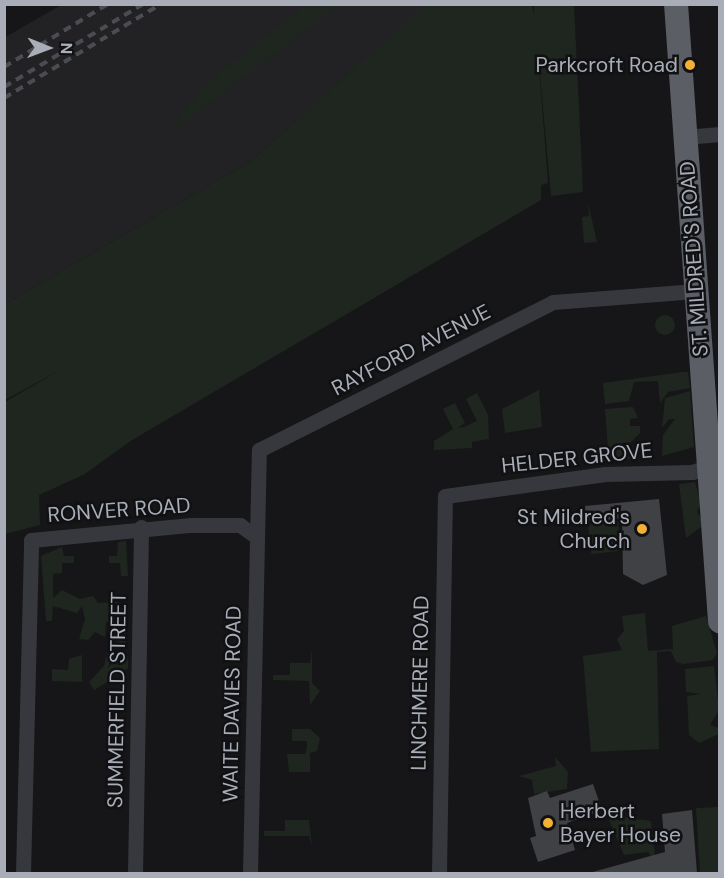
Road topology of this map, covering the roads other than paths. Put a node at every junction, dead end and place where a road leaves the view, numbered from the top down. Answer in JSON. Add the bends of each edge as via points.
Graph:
{"nodes":[{"id":1,"x":676,"y":4,"type":"edge"},
{"id":2,"x":720,"y":134,"type":"edge"},
{"id":3,"x":697,"y":135,"type":"junction"},
{"id":4,"x":680,"y":292,"type":"junction"},
{"id":5,"x":714,"y":465,"type":"edge"},
{"id":6,"x":447,"y":494,"type":"joint"},
{"id":7,"x":141,"y":527,"type":"junction"},
{"id":8,"x":254,"y":528,"type":"junction"},
{"id":9,"x":720,"y":621,"type":"edge"},
{"id":10,"x":23,"y":873,"type":"edge"},
{"id":11,"x":135,"y":873,"type":"edge"},
{"id":12,"x":250,"y":873,"type":"edge"},
{"id":13,"x":439,"y":873,"type":"edge"}],
"edges":[{"from":1,"to":3,"type":"highway","name":"ST. MILDRED'S ROAD"},
{"from":2,"to":3,"type":"street"},
{"from":3,"to":4,"type":"highway","name":"ST. MILDRED'S ROAD"},
{"from":4,"to":5,"type":"highway","name":"ST. MILDRED'S ROAD"},
{"from":4,"to":8,"type":"street","name":"RAYFORD AVENUE","via":[[565,299],[544,305],[265,445],[256,471],[260,485]]},
{"from":5,"to":6,"type":"street","name":"HELDER GROVE","via":[[692,472],[672,470]]},
{"from":5,"to":9,"type":"highway","name":"ST. MILDRED'S ROAD"},
{"from":6,"to":13,"type":"street","name":"LINCHMERE ROAD"},
{"from":7,"to":8,"type":"street","name":"RONVER ROAD","via":[[236,524]]},
{"from":7,"to":10,"type":"street","name":"RONVER ROAD","via":[[30,542]]},
{"from":7,"to":11,"type":"street","name":"SUMMERFIELD STREET"},
{"from":8,"to":12,"type":"street","name":"WAITE DAVIES ROAD"}]}
